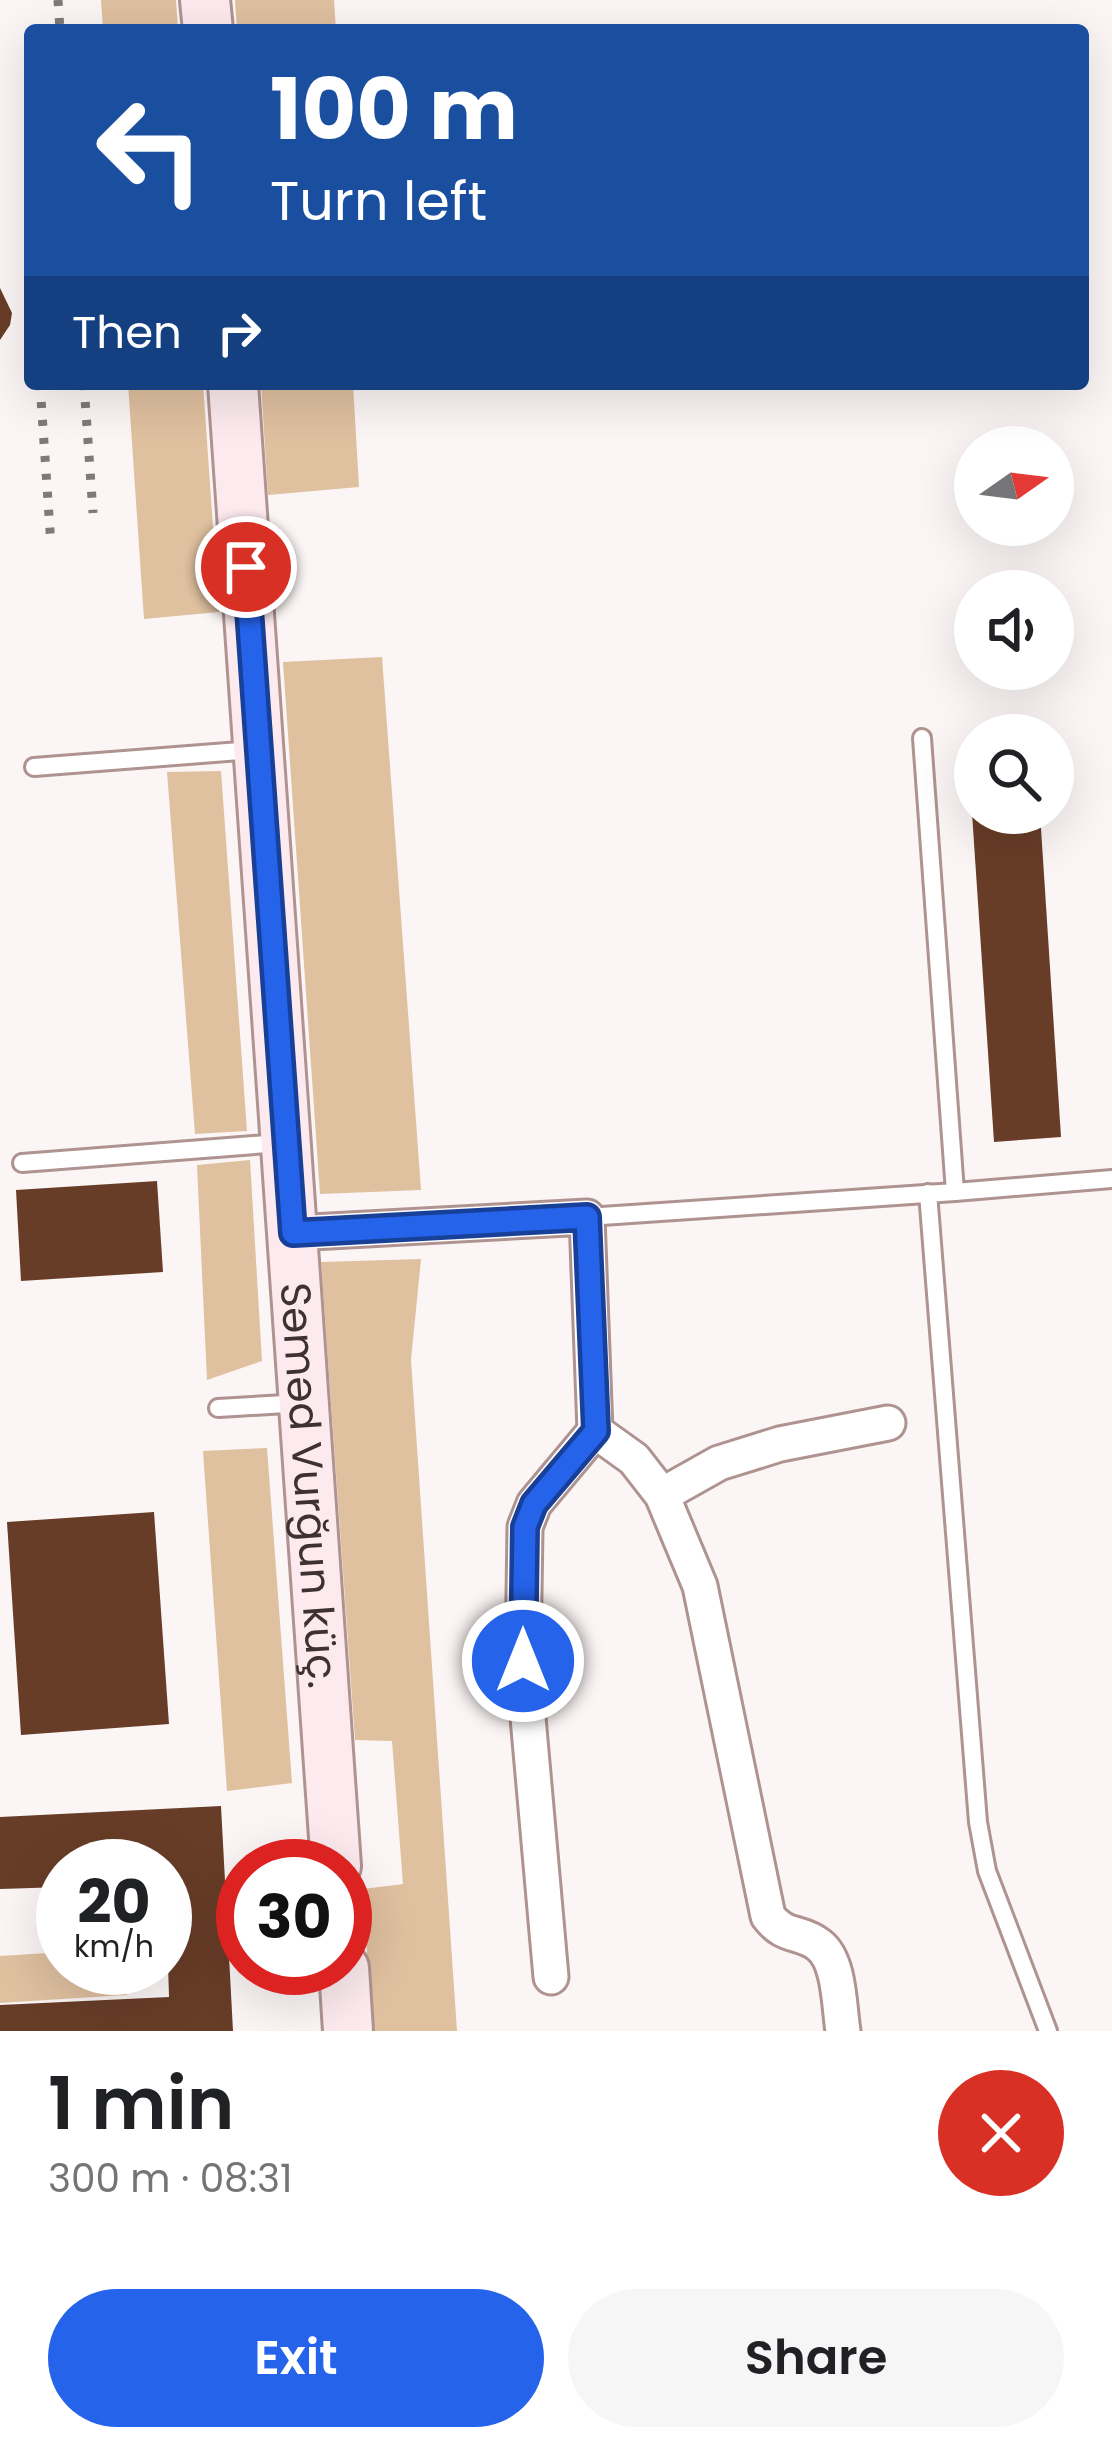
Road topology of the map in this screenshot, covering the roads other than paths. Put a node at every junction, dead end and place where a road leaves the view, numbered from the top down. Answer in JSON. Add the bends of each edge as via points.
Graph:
{"nodes":[{"id":1,"x":233,"y":390,"type":"edge"},
{"id":2,"x":922,"y":738,"type":"dead end"},
{"id":3,"x":260,"y":749,"type":"junction"},
{"id":4,"x":34,"y":767,"type":"dead end"},
{"id":5,"x":287,"y":1143,"type":"junction"},
{"id":6,"x":22,"y":1163,"type":"dead end"},
{"id":7,"x":1112,"y":1179,"type":"edge"},
{"id":8,"x":955,"y":1192,"type":"junction"},
{"id":9,"x":928,"y":1193,"type":"junction"},
{"id":10,"x":587,"y":1217,"type":"junction"},
{"id":11,"x":293,"y":1233,"type":"junction"},
{"id":12,"x":303,"y":1402,"type":"junction"},
{"id":13,"x":218,"y":1408,"type":"dead end"},
{"id":14,"x":888,"y":1423,"type":"dead end"},
{"id":15,"x":596,"y":1431,"type":"junction"},
{"id":16,"x":662,"y":1495,"type":"junction"},
{"id":17,"x":334,"y":1839,"type":"edge"},
{"id":18,"x":551,"y":1977,"type":"dead end"},
{"id":19,"x":346,"y":1995,"type":"edge"},
{"id":20,"x":348,"y":2031,"type":"edge"},
{"id":21,"x":843,"y":2031,"type":"edge"},
{"id":22,"x":1048,"y":2031,"type":"edge"}],
"edges":[{"from":1,"to":3,"type":"main road","name":"Səməd Vurğun küç."},
{"from":2,"to":8,"type":"lane"},
{"from":3,"to":4,"type":"lane"},
{"from":3,"to":5,"type":"main road","name":"Səməd Vurğun küç."},
{"from":5,"to":6,"type":"lane"},
{"from":5,"to":11,"type":"main road","name":"Səməd Vurğun küç."},
{"from":7,"to":8,"type":"lane"},
{"from":8,"to":9,"type":"lane"},
{"from":9,"to":10,"type":"lane"},
{"from":9,"to":22,"type":"lane","via":[[978,1822],[987,1871]]},
{"from":10,"to":11,"type":"street"},
{"from":10,"to":15,"type":"street"},
{"from":11,"to":12,"type":"main road","name":"Səməd Vurğun küç."},
{"from":12,"to":13,"type":"lane"},
{"from":12,"to":17,"type":"main road","name":"Səməd Vurğun küç."},
{"from":14,"to":16,"type":"street","via":[[719,1463]]},
{"from":15,"to":16,"type":"street","via":[[634,1459]]},
{"from":15,"to":18,"type":"street","via":[[534,1504],[525,1527],[523,1661]]},
{"from":16,"to":21,"type":"street","via":[[700,1586],[768,1916],[778,1930],[820,1945],[832,1965]]},
{"from":19,"to":20,"type":"main road"}]}
